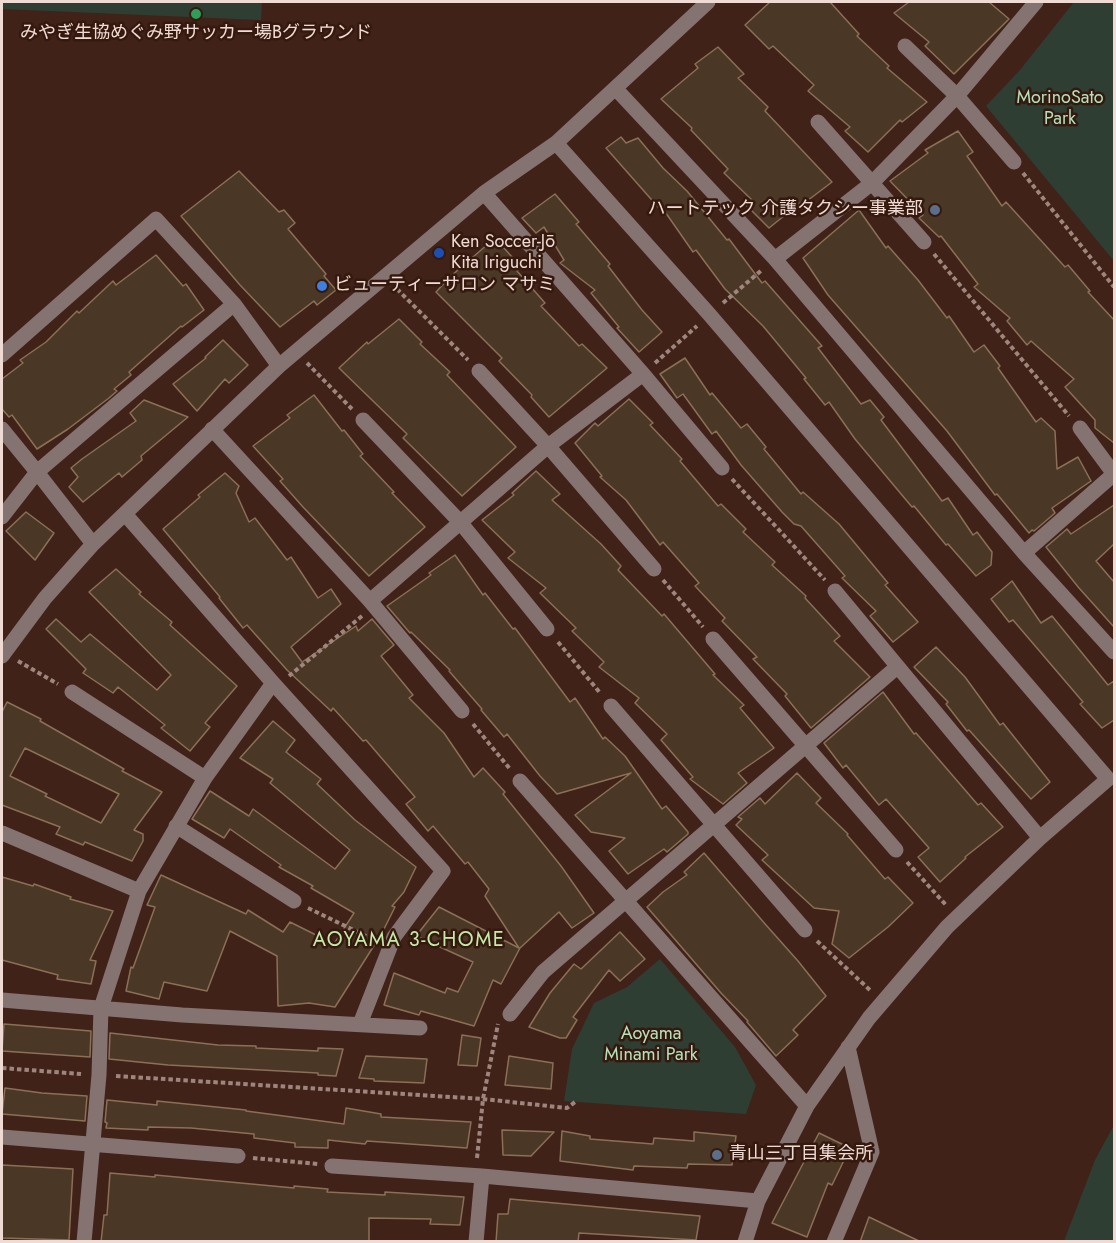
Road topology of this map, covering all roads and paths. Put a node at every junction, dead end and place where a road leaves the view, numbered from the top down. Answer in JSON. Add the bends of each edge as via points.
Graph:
{"nodes":[{"id":1,"x":708,"y":2,"type":"edge"},
{"id":2,"x":1033,"y":3,"type":"edge"},
{"id":3,"x":905,"y":46,"type":"dead end"},
{"id":4,"x":616,"y":89,"type":"junction"},
{"id":5,"x":957,"y":96,"type":"junction"},
{"id":6,"x":818,"y":122,"type":"dead end"},
{"id":7,"x":556,"y":143,"type":"junction"},
{"id":8,"x":1014,"y":162,"type":"joint"},
{"id":9,"x":872,"y":183,"type":"junction"},
{"id":10,"x":484,"y":193,"type":"junction"},
{"id":11,"x":924,"y":242,"type":"joint"},
{"id":12,"x":775,"y":259,"type":"junction"},
{"id":13,"x":385,"y":276,"type":"junction"},
{"id":14,"x":1114,"y":287,"type":"edge"},
{"id":15,"x":234,"y":304,"type":"junction"},
{"id":16,"x":297,"y":351,"type":"junction"},
{"id":17,"x":2,"y":355,"type":"edge"},
{"id":18,"x":279,"y":366,"type":"junction"},
{"id":19,"x":479,"y":371,"type":"joint"},
{"id":20,"x":643,"y":374,"type":"junction"},
{"id":21,"x":363,"y":420,"type":"joint"},
{"id":22,"x":1080,"y":428,"type":"joint"},
{"id":23,"x":2,"y":429,"type":"edge"},
{"id":24,"x":212,"y":429,"type":"junction"},
{"id":25,"x":548,"y":446,"type":"junction"},
{"id":26,"x":722,"y":468,"type":"joint"},
{"id":27,"x":37,"y":472,"type":"junction"},
{"id":28,"x":1114,"y":474,"type":"edge"},
{"id":29,"x":125,"y":514,"type":"junction"},
{"id":30,"x":2,"y":517,"type":"edge"},
{"id":31,"x":460,"y":522,"type":"junction"},
{"id":32,"x":93,"y":544,"type":"junction"},
{"id":33,"x":1024,"y":553,"type":"junction"},
{"id":34,"x":654,"y":569,"type":"joint"},
{"id":35,"x":835,"y":591,"type":"joint"},
{"id":36,"x":372,"y":604,"type":"junction"},
{"id":37,"x":547,"y":629,"type":"joint"},
{"id":38,"x":713,"y":639,"type":"joint"},
{"id":39,"x":1114,"y":652,"type":"edge"},
{"id":40,"x":2,"y":655,"type":"edge"},
{"id":41,"x":897,"y":666,"type":"junction"},
{"id":42,"x":274,"y":684,"type":"junction"},
{"id":43,"x":72,"y":692,"type":"joint"},
{"id":44,"x":611,"y":706,"type":"joint"},
{"id":45,"x":462,"y":711,"type":"joint"},
{"id":46,"x":806,"y":744,"type":"junction"},
{"id":47,"x":1111,"y":776,"type":"edge"},
{"id":48,"x":205,"y":778,"type":"junction"},
{"id":49,"x":520,"y":781,"type":"joint"},
{"id":50,"x":715,"y":825,"type":"junction"},
{"id":51,"x":176,"y":826,"type":"junction"},
{"id":52,"x":2,"y":833,"type":"edge"},
{"id":53,"x":1040,"y":838,"type":"junction"},
{"id":54,"x":896,"y":850,"type":"joint"},
{"id":55,"x":140,"y":891,"type":"junction"},
{"id":56,"x":626,"y":900,"type":"junction"},
{"id":57,"x":294,"y":901,"type":"joint"},
{"id":58,"x":957,"y":917,"type":"junction"},
{"id":59,"x":805,"y":930,"type":"joint"},
{"id":60,"x":390,"y":948,"type":"junction"},
{"id":61,"x":2,"y":1000,"type":"edge"},
{"id":62,"x":883,"y":1002,"type":"junction"},
{"id":63,"x":100,"y":1008,"type":"junction"},
{"id":64,"x":510,"y":1014,"type":"joint"},
{"id":65,"x":360,"y":1024,"type":"junction"},
{"id":66,"x":420,"y":1028,"type":"dead end"},
{"id":67,"x":848,"y":1047,"type":"junction"},
{"id":68,"x":2,"y":1068,"type":"edge"},
{"id":69,"x":99,"y":1075,"type":"junction"},
{"id":70,"x":483,"y":1099,"type":"junction"},
{"id":71,"x":575,"y":1102,"type":"dead end"},
{"id":72,"x":807,"y":1106,"type":"junction"},
{"id":73,"x":2,"y":1137,"type":"edge"},
{"id":74,"x":93,"y":1145,"type":"junction"},
{"id":75,"x":238,"y":1156,"type":"joint"},
{"id":76,"x":332,"y":1166,"type":"joint"},
{"id":77,"x":482,"y":1176,"type":"junction"},
{"id":78,"x":758,"y":1201,"type":"junction"},
{"id":79,"x":84,"y":1242,"type":"edge"},
{"id":80,"x":476,"y":1242,"type":"edge"},
{"id":81,"x":745,"y":1242,"type":"edge"},
{"id":82,"x":834,"y":1242,"type":"edge"}],
"edges":[{"from":1,"to":4,"type":"street"},
{"from":2,"to":5,"type":"street"},
{"from":3,"to":5,"type":"street"},
{"from":4,"to":7,"type":"street"},
{"from":4,"to":12,"type":"street"},
{"from":5,"to":8,"type":"street"},
{"from":5,"to":9,"type":"street"},
{"from":6,"to":9,"type":"street"},
{"from":7,"to":10,"type":"street"},
{"from":7,"to":47,"type":"street"},
{"from":8,"to":14,"type":"path"},
{"from":9,"to":11,"type":"street"},
{"from":9,"to":12,"type":"street"},
{"from":10,"to":13,"type":"street"},
{"from":10,"to":20,"type":"street"},
{"from":11,"to":22,"type":"path"},
{"from":12,"to":33,"type":"street"},
{"from":13,"to":16,"type":"street"},
{"from":13,"to":19,"type":"path"},
{"from":15,"to":17,"type":"street","via":[[156,219]]},
{"from":15,"to":18,"type":"street"},
{"from":15,"to":27,"type":"street"},
{"from":16,"to":18,"type":"street"},
{"from":16,"to":21,"type":"path"},
{"from":18,"to":24,"type":"street"},
{"from":19,"to":25,"type":"street"},
{"from":20,"to":25,"type":"street"},
{"from":20,"to":26,"type":"street"},
{"from":21,"to":31,"type":"street"},
{"from":22,"to":28,"type":"street"},
{"from":23,"to":27,"type":"street"},
{"from":24,"to":29,"type":"street"},
{"from":24,"to":36,"type":"street"},
{"from":25,"to":31,"type":"street"},
{"from":25,"to":34,"type":"street"},
{"from":26,"to":35,"type":"path"},
{"from":27,"to":30,"type":"street"},
{"from":27,"to":32,"type":"street"},
{"from":28,"to":33,"type":"street"},
{"from":29,"to":32,"type":"street"},
{"from":29,"to":42,"type":"street"},
{"from":31,"to":36,"type":"street"},
{"from":31,"to":37,"type":"street"},
{"from":32,"to":40,"type":"street"},
{"from":33,"to":39,"type":"street"},
{"from":34,"to":38,"type":"path"},
{"from":35,"to":41,"type":"street"},
{"from":36,"to":42,"type":"path"},
{"from":36,"to":45,"type":"street"},
{"from":37,"to":44,"type":"path"},
{"from":38,"to":46,"type":"street"},
{"from":40,"to":43,"type":"path"},
{"from":41,"to":46,"type":"street"},
{"from":41,"to":53,"type":"street"},
{"from":42,"to":48,"type":"street"},
{"from":42,"to":60,"type":"street","via":[[443,871]]},
{"from":43,"to":48,"type":"street"},
{"from":44,"to":50,"type":"street"},
{"from":45,"to":49,"type":"path"},
{"from":46,"to":50,"type":"street"},
{"from":46,"to":54,"type":"street"},
{"from":47,"to":53,"type":"street"},
{"from":48,"to":51,"type":"street"},
{"from":49,"to":56,"type":"street"},
{"from":50,"to":56,"type":"street"},
{"from":50,"to":59,"type":"street"},
{"from":51,"to":55,"type":"street"},
{"from":51,"to":57,"type":"street"},
{"from":52,"to":55,"type":"street"},
{"from":53,"to":58,"type":"street"},
{"from":54,"to":58,"type":"path"},
{"from":55,"to":63,"type":"street"},
{"from":56,"to":64,"type":"street","via":[[543,972]]},
{"from":56,"to":72,"type":"street"},
{"from":57,"to":60,"type":"path"},
{"from":58,"to":62,"type":"street"},
{"from":59,"to":62,"type":"path"},
{"from":60,"to":65,"type":"street"},
{"from":61,"to":63,"type":"street"},
{"from":62,"to":67,"type":"street"},
{"from":63,"to":65,"type":"street"},
{"from":63,"to":69,"type":"street"},
{"from":64,"to":70,"type":"path","via":[[498,1025]]},
{"from":65,"to":66,"type":"street"},
{"from":67,"to":72,"type":"street"},
{"from":67,"to":82,"type":"street","via":[[872,1152]]},
{"from":68,"to":69,"type":"path"},
{"from":69,"to":70,"type":"path"},
{"from":69,"to":74,"type":"street"},
{"from":70,"to":71,"type":"path","via":[[567,1108]]},
{"from":70,"to":77,"type":"path","via":[[476,1156]]},
{"from":72,"to":78,"type":"street"},
{"from":73,"to":74,"type":"street"},
{"from":74,"to":75,"type":"street"},
{"from":74,"to":79,"type":"street"},
{"from":75,"to":76,"type":"path"},
{"from":76,"to":77,"type":"street"},
{"from":77,"to":78,"type":"street"},
{"from":77,"to":80,"type":"street"},
{"from":78,"to":81,"type":"street"}]}
